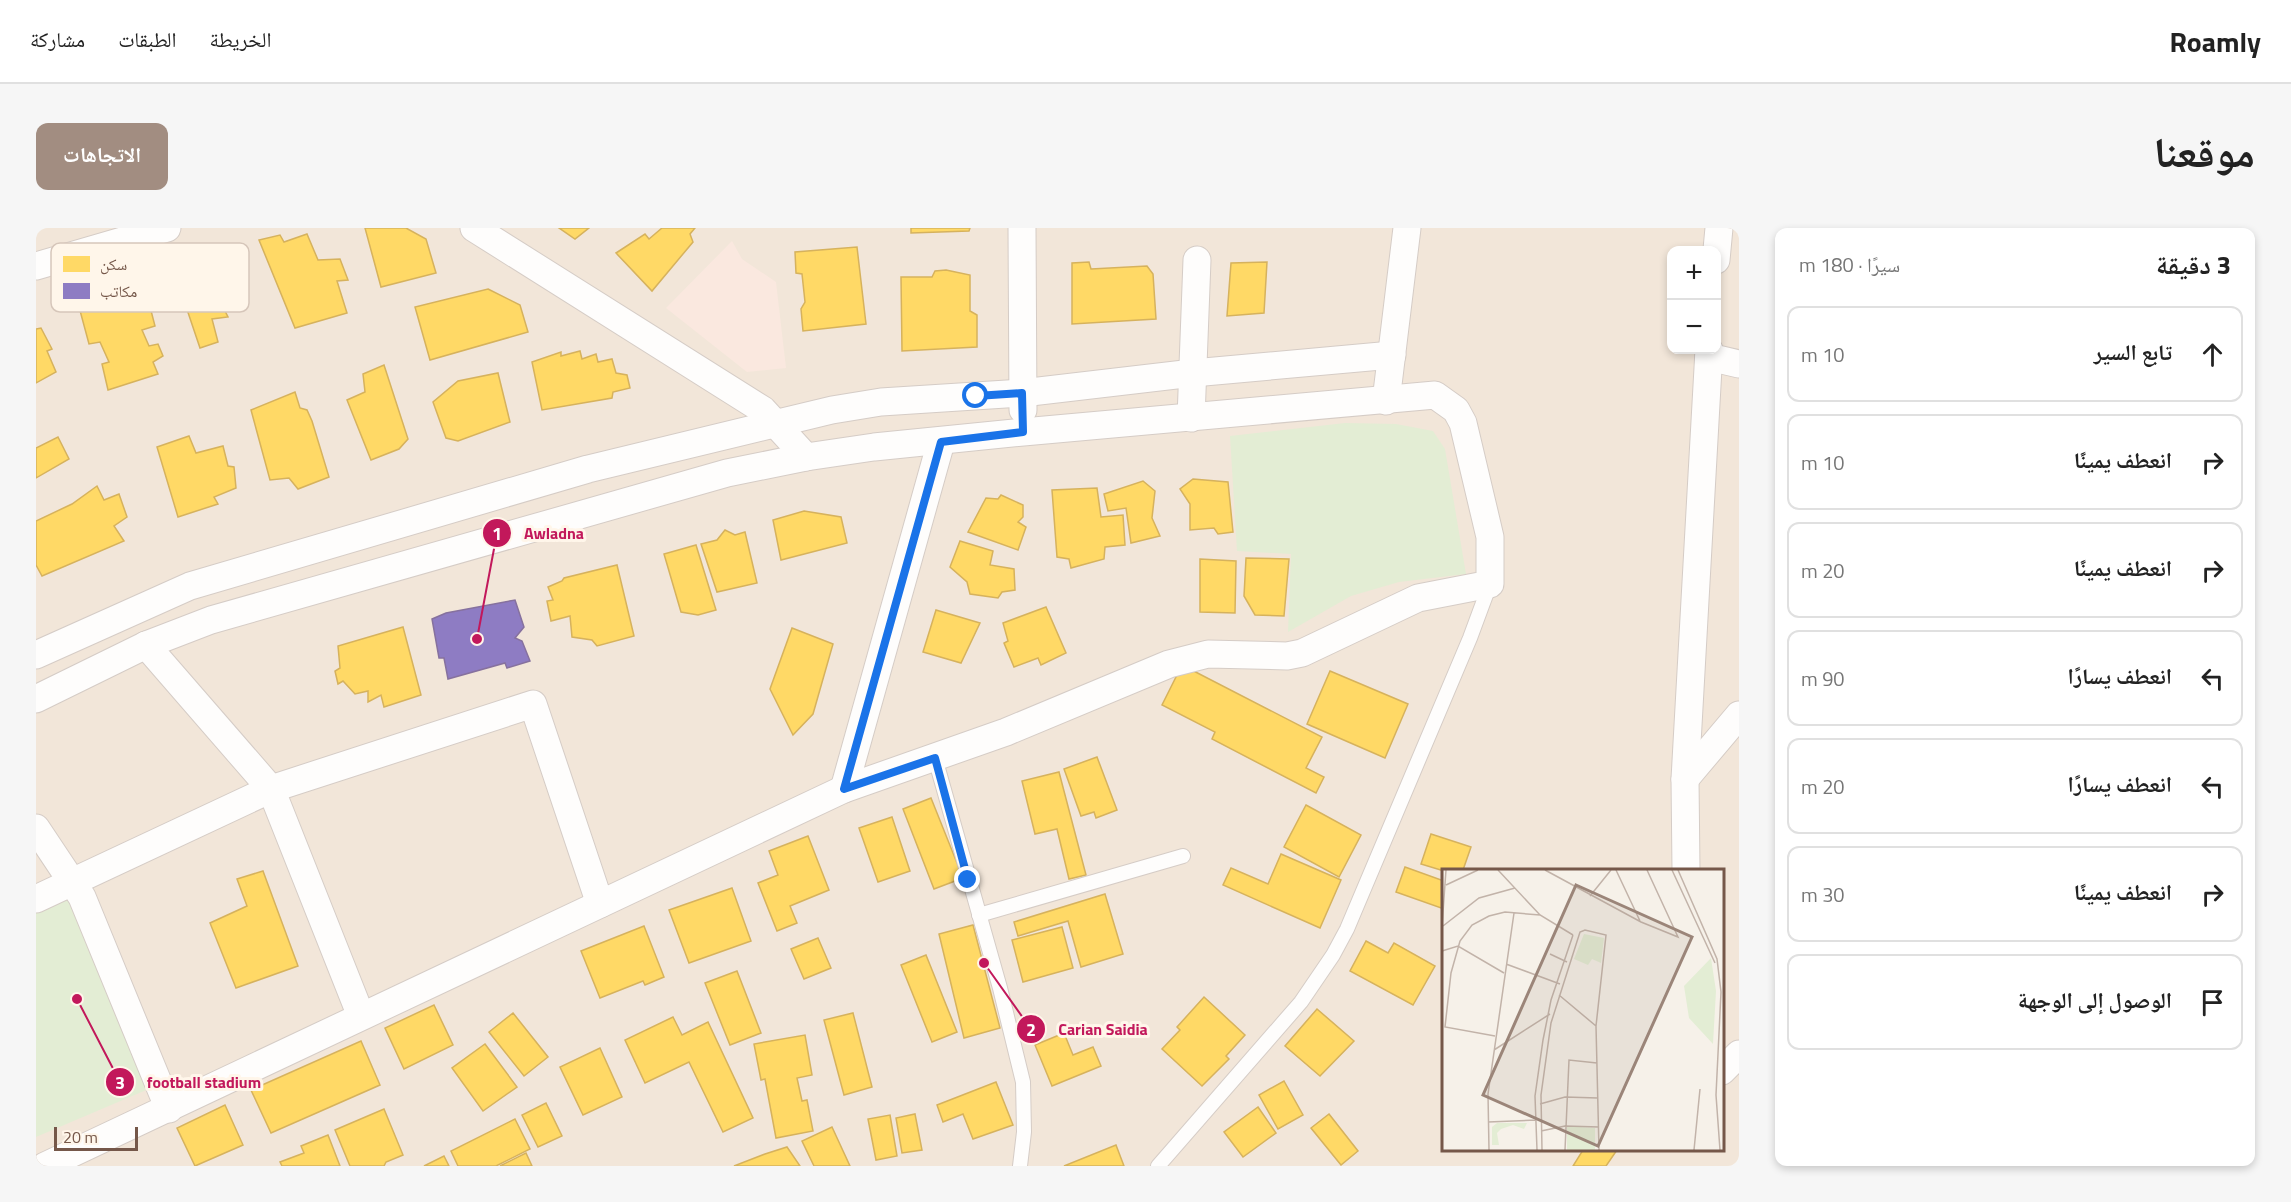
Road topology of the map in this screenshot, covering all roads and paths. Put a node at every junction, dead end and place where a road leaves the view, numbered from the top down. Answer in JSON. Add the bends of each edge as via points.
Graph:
{"nodes":[{"id":1,"x":167,"y":228,"type":"edge"},
{"id":2,"x":474,"y":228,"type":"edge"},
{"id":3,"x":1022,"y":228,"type":"edge"},
{"id":4,"x":1407,"y":228,"type":"edge"},
{"id":5,"x":1719,"y":228,"type":"edge"},
{"id":6,"x":115,"y":243,"type":"edge"},
{"id":7,"x":1717,"y":246,"type":"edge"},
{"id":8,"x":1197,"y":260,"type":"dead end"},
{"id":9,"x":51,"y":262,"type":"edge"},
{"id":10,"x":36,"y":266,"type":"edge"},
{"id":11,"x":1709,"y":354,"type":"edge"},
{"id":12,"x":1712,"y":354,"type":"edge"},
{"id":13,"x":1392,"y":355,"type":"junction"},
{"id":14,"x":1739,"y":364,"type":"edge"},
{"id":15,"x":1193,"y":374,"type":"junction"},
{"id":16,"x":1022,"y":393,"type":"junction"},
{"id":17,"x":1386,"y":401,"type":"junction"},
{"id":18,"x":1191,"y":418,"type":"junction"},
{"id":19,"x":777,"y":423,"type":"junction"},
{"id":20,"x":1023,"y":432,"type":"junction"},
{"id":21,"x":941,"y":442,"type":"junction"},
{"id":22,"x":806,"y":457,"type":"junction"},
{"id":23,"x":439,"y":512,"type":"junction"},
{"id":24,"x":448,"y":553,"type":"junction"},
{"id":25,"x":1490,"y":584,"type":"junction"},
{"id":26,"x":146,"y":645,"type":"junction"},
{"id":27,"x":36,"y":655,"type":"edge"},
{"id":28,"x":38,"y":692,"type":"edge"},
{"id":29,"x":1739,"y":715,"type":"edge"},
{"id":30,"x":935,"y":758,"type":"junction"},
{"id":31,"x":1685,"y":779,"type":"junction"},
{"id":32,"x":271,"y":789,"type":"junction"},
{"id":33,"x":844,"y":789,"type":"junction"},
{"id":34,"x":36,"y":828,"type":"edge"},
{"id":35,"x":1184,"y":856,"type":"dead end"},
{"id":36,"x":1686,"y":869,"type":"edge"},
{"id":37,"x":74,"y":883,"type":"junction"},
{"id":38,"x":36,"y":899,"type":"edge"},
{"id":39,"x":600,"y":904,"type":"junction"},
{"id":40,"x":979,"y":915,"type":"junction"},
{"id":41,"x":361,"y":1016,"type":"junction"},
{"id":42,"x":1739,"y":1054,"type":"edge"},
{"id":43,"x":1724,"y":1069,"type":"edge"},
{"id":44,"x":169,"y":1109,"type":"junction"},
{"id":45,"x":45,"y":1166,"type":"edge"},
{"id":46,"x":1020,"y":1166,"type":"edge"},
{"id":47,"x":1158,"y":1166,"type":"edge"}],
"edges":[{"from":1,"to":6,"type":"street"},
{"from":2,"to":19,"type":"street","via":[[746,398]]},
{"from":3,"to":16,"type":"street"},
{"from":4,"to":13,"type":"street"},
{"from":5,"to":7,"type":"street"},
{"from":8,"to":15,"type":"street"},
{"from":9,"to":10,"type":"street"},
{"from":11,"to":31,"type":"street"},
{"from":12,"to":14,"type":"street"},
{"from":13,"to":15,"type":"street"},
{"from":13,"to":17,"type":"street"},
{"from":15,"to":16,"type":"street"},
{"from":15,"to":18,"type":"street"},
{"from":16,"to":19,"type":"street","via":[[881,402]]},
{"from":16,"to":20,"type":"street"},
{"from":17,"to":18,"type":"street"},
{"from":17,"to":25,"type":"street","via":[[1435,395],[1456,410],[1470,447],[1490,537]]},
{"from":18,"to":20,"type":"street"},
{"from":19,"to":22,"type":"street"},
{"from":19,"to":23,"type":"street","via":[[588,469]]},
{"from":20,"to":21,"type":"street"},
{"from":21,"to":22,"type":"street"},
{"from":21,"to":33,"type":"street"},
{"from":22,"to":24,"type":"street","via":[[727,473]]},
{"from":23,"to":24,"type":"street"},
{"from":23,"to":27,"type":"street","via":[[190,586]]},
{"from":24,"to":26,"type":"street","via":[[211,620]]},
{"from":25,"to":30,"type":"street","via":[[1418,598],[1302,653],[1208,654],[1169,664]]},
{"from":25,"to":47,"type":"lane","via":[[1333,955],[1301,1002]]},
{"from":26,"to":28,"type":"street"},
{"from":26,"to":32,"type":"street"},
{"from":29,"to":31,"type":"street"},
{"from":30,"to":33,"type":"street"},
{"from":30,"to":40,"type":"lane"},
{"from":31,"to":36,"type":"street"},
{"from":32,"to":37,"type":"street"},
{"from":32,"to":39,"type":"street","via":[[533,704]]},
{"from":32,"to":41,"type":"street"},
{"from":33,"to":39,"type":"street"},
{"from":34,"to":37,"type":"street"},
{"from":35,"to":40,"type":"lane"},
{"from":37,"to":38,"type":"street"},
{"from":37,"to":44,"type":"street"},
{"from":39,"to":41,"type":"street"},
{"from":40,"to":46,"type":"lane","via":[[1023,1082]]},
{"from":41,"to":44,"type":"street"},
{"from":42,"to":43,"type":"street"},
{"from":44,"to":45,"type":"street"}]}
